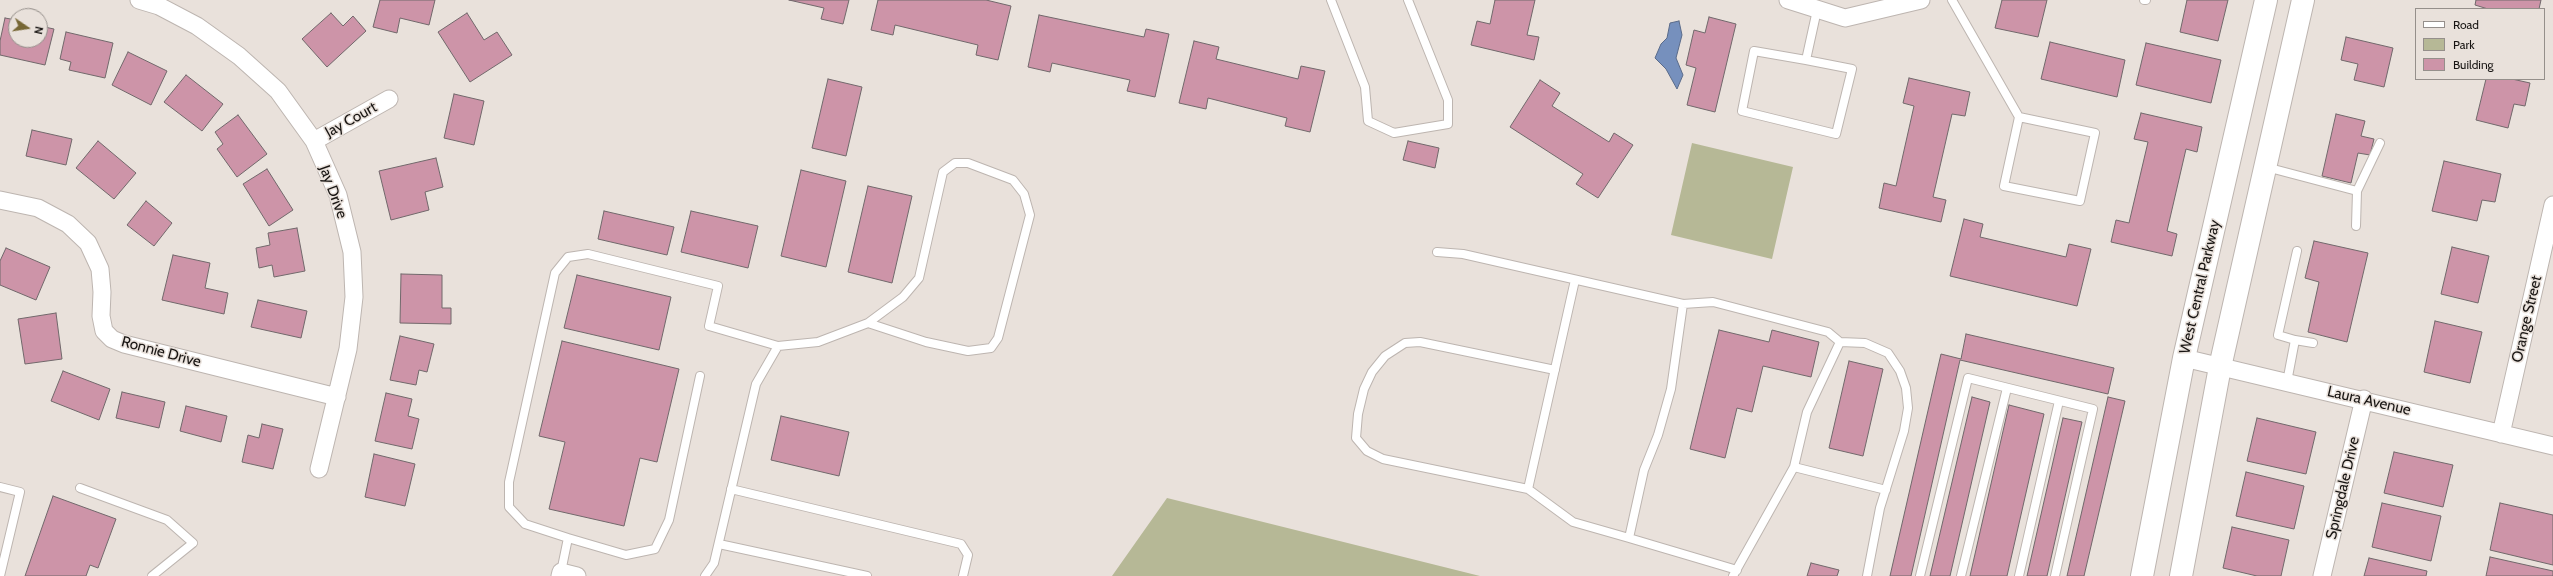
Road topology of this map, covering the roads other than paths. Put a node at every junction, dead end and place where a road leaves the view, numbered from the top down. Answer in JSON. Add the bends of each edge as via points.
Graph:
{"nodes":[{"id":1,"x":139,"y":0,"type":"edge"},
{"id":2,"x":1331,"y":0,"type":"edge"},
{"id":3,"x":1408,"y":0,"type":"edge"},
{"id":4,"x":1788,"y":0,"type":"edge"},
{"id":5,"x":1921,"y":0,"type":"edge"},
{"id":6,"x":1952,"y":0,"type":"edge"},
{"id":7,"x":2266,"y":0,"type":"edge"},
{"id":8,"x":2303,"y":0,"type":"edge"},
{"id":9,"x":1817,"y":10,"type":"junction"},
{"id":10,"x":1806,"y":60,"type":"junction"},
{"id":11,"x":389,"y":99,"type":"dead end"},
{"id":12,"x":2019,"y":117,"type":"junction"},
{"id":13,"x":314,"y":141,"type":"junction"},
{"id":14,"x":2380,"y":143,"type":"dead end"},
{"id":15,"x":2265,"y":166,"type":"junction"},
{"id":16,"x":2357,"y":191,"type":"junction"},
{"id":17,"x":0,"y":200,"type":"edge"},
{"id":18,"x":2553,"y":205,"type":"edge"},
{"id":19,"x":2356,"y":226,"type":"dead end"},
{"id":20,"x":2297,"y":251,"type":"dead end"},
{"id":21,"x":1437,"y":252,"type":"dead end"},
{"id":22,"x":1575,"y":280,"type":"junction"},
{"id":23,"x":1683,"y":304,"type":"junction"},
{"id":24,"x":868,"y":323,"type":"junction"},
{"id":25,"x":2295,"y":340,"type":"junction"},
{"id":26,"x":1840,"y":342,"type":"junction"},
{"id":27,"x":2313,"y":343,"type":"dead end"},
{"id":28,"x":778,"y":346,"type":"junction"},
{"id":29,"x":2184,"y":358,"type":"junction"},
{"id":30,"x":2220,"y":367,"type":"junction"},
{"id":31,"x":1555,"y":370,"type":"junction"},
{"id":32,"x":700,"y":376,"type":"dead end"},
{"id":33,"x":2287,"y":382,"type":"junction"},
{"id":34,"x":2007,"y":388,"type":"junction"},
{"id":35,"x":337,"y":397,"type":"junction"},
{"id":36,"x":2364,"y":399,"type":"junction"},
{"id":37,"x":2060,"y":401,"type":"junction"},
{"id":38,"x":2501,"y":434,"type":"junction"},
{"id":39,"x":2553,"y":446,"type":"edge"},
{"id":40,"x":1794,"y":467,"type":"junction"},
{"id":41,"x":319,"y":469,"type":"dead end"},
{"id":42,"x":0,"y":487,"type":"edge"},
{"id":43,"x":80,"y":488,"type":"dead end"},
{"id":44,"x":1528,"y":489,"type":"junction"},
{"id":45,"x":731,"y":490,"type":"junction"},
{"id":46,"x":1886,"y":490,"type":"junction"},
{"id":47,"x":568,"y":538,"type":"junction"},
{"id":48,"x":1629,"y":538,"type":"junction"},
{"id":49,"x":718,"y":544,"type":"junction"},
{"id":50,"x":1735,"y":573,"type":"edge"},
{"id":51,"x":566,"y":575,"type":"edge"},
{"id":52,"x":0,"y":576,"type":"edge"},
{"id":53,"x":152,"y":576,"type":"edge"},
{"id":54,"x":705,"y":576,"type":"edge"},
{"id":55,"x":867,"y":576,"type":"edge"},
{"id":56,"x":963,"y":576,"type":"edge"},
{"id":57,"x":1868,"y":576,"type":"edge"},
{"id":58,"x":1920,"y":576,"type":"edge"},
{"id":59,"x":1961,"y":576,"type":"edge"},
{"id":60,"x":2019,"y":576,"type":"edge"},
{"id":61,"x":2055,"y":576,"type":"edge"},
{"id":62,"x":2142,"y":576,"type":"edge"},
{"id":63,"x":2181,"y":576,"type":"edge"},
{"id":64,"x":2322,"y":576,"type":"edge"}],
"edges":[{"from":1,"to":13,"type":"street","name":"Jay Drive","via":[[159,6],[197,26],[239,56],[278,91]]},
{"from":2,"to":3,"type":"lane","via":[[1365,87],[1368,121],[1394,133],[1448,124],[1448,100]]},
{"from":4,"to":9,"type":"street"},
{"from":5,"to":9,"type":"street","via":[[1845,18]]},
{"from":6,"to":12,"type":"lane"},
{"from":7,"to":29,"type":"main road","name":"West Central Parkway"},
{"from":8,"to":15,"type":"main road"},
{"from":9,"to":10,"type":"lane"},
{"from":10,"to":10,"type":"lane","via":[[1754,51],[1742,111],[1836,134],[1852,69]]},
{"from":11,"to":13,"type":"street","name":"Jay Court"},
{"from":12,"to":12,"type":"lane","via":[[2004,186],[2080,201],[2095,133]]},
{"from":13,"to":35,"type":"street","name":"Jay Drive","via":[[338,195],[352,252],[354,297],[348,349]]},
{"from":14,"to":16,"type":"lane"},
{"from":15,"to":16,"type":"lane"},
{"from":15,"to":30,"type":"main road"},
{"from":16,"to":19,"type":"lane"},
{"from":17,"to":35,"type":"street","name":"Ronnie Drive","via":[[38,208],[68,224],[88,243],[100,269],[101,316],[104,331],[112,339]]},
{"from":18,"to":38,"type":"street","name":"Orange Street"},
{"from":20,"to":25,"type":"lane","via":[[2278,335]]},
{"from":21,"to":22,"type":"lane","via":[[1463,254]]},
{"from":22,"to":23,"type":"lane"},
{"from":22,"to":31,"type":"lane"},
{"from":23,"to":26,"type":"lane","via":[[1713,302],[1755,312],[1828,332]]},
{"from":23,"to":48,"type":"lane","via":[[1670,389],[1658,435],[1644,470]]},
{"from":24,"to":24,"type":"lane","via":[[903,297],[920,278],[943,172],[954,163],[968,163],[1013,180],[1024,194],[1030,215],[998,338],[991,348],[968,351],[926,342]]},
{"from":24,"to":28,"type":"lane","via":[[818,342]]},
{"from":25,"to":27,"type":"lane"},
{"from":25,"to":33,"type":"lane"},
{"from":26,"to":40,"type":"lane","via":[[1807,412]]},
{"from":26,"to":46,"type":"lane","via":[[1866,343],[1888,353],[1900,371],[1906,388],[1908,408],[1904,430]]},
{"from":28,"to":45,"type":"lane","via":[[756,384]]},
{"from":28,"to":47,"type":"lane","via":[[709,326],[718,286],[588,254],[568,257],[555,273],[509,482],[509,507],[525,524]]},
{"from":29,"to":30,"type":"street","name":"Laura Avenue"},
{"from":29,"to":62,"type":"main road","name":"West Central Parkway"},
{"from":30,"to":33,"type":"street","name":"Laura Avenue"},
{"from":30,"to":63,"type":"main road"},
{"from":31,"to":44,"type":"lane"},
{"from":31,"to":44,"type":"lane","via":[[1420,342],[1405,344],[1385,356],[1372,372],[1364,389],[1358,414],[1356,438],[1367,451],[1383,458]]},
{"from":32,"to":47,"type":"lane","via":[[669,520],[654,549],[626,555]]},
{"from":33,"to":36,"type":"street","name":"Laura Avenue"},
{"from":34,"to":37,"type":"lane"},
{"from":34,"to":58,"type":"lane","via":[[1968,378]]},
{"from":34,"to":59,"type":"lane"},
{"from":35,"to":41,"type":"street","name":"Jay Drive"},
{"from":36,"to":38,"type":"street","name":"Laura Avenue"},
{"from":36,"to":64,"type":"street","name":"Springdale Drive"},
{"from":37,"to":60,"type":"lane"},
{"from":37,"to":61,"type":"lane","via":[[2093,409]]},
{"from":38,"to":39,"type":"street","name":"Laura Avenue"},
{"from":40,"to":46,"type":"lane"},
{"from":40,"to":50,"type":"lane"},
{"from":42,"to":52,"type":"lane","via":[[20,492]]},
{"from":43,"to":53,"type":"lane","via":[[167,520],[193,544]]},
{"from":44,"to":48,"type":"lane","via":[[1573,522]]},
{"from":45,"to":49,"type":"lane"},
{"from":45,"to":56,"type":"lane","via":[[961,544],[968,555]]},
{"from":46,"to":57,"type":"lane"},
{"from":47,"to":51,"type":"lane"},
{"from":48,"to":50,"type":"lane"},
{"from":49,"to":54,"type":"lane","via":[[714,563]]},
{"from":49,"to":55,"type":"lane"}]}
